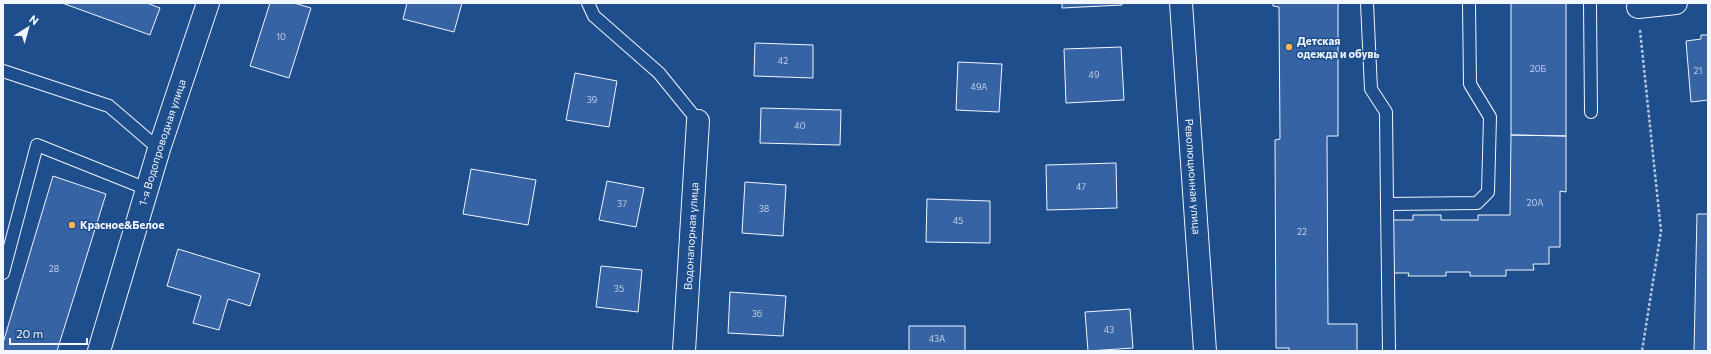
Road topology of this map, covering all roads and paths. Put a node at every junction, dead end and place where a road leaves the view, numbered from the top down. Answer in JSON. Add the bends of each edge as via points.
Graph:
{"nodes":[{"id":1,"x":208,"y":3,"type":"edge"},
{"id":2,"x":588,"y":3,"type":"edge"},
{"id":3,"x":1181,"y":3,"type":"edge"},
{"id":4,"x":1366,"y":3,"type":"edge"},
{"id":5,"x":1469,"y":3,"type":"edge"},
{"id":6,"x":1590,"y":3,"type":"edge"},
{"id":7,"x":1676,"y":3,"type":"edge"},
{"id":8,"x":1638,"y":8,"type":"joint"},
{"id":9,"x":3,"y":71,"type":"edge"},
{"id":10,"x":1591,"y":112,"type":"dead end"},
{"id":11,"x":698,"y":121,"type":"joint"},
{"id":12,"x":159,"y":149,"type":"junction"},
{"id":13,"x":147,"y":189,"type":"junction"},
{"id":14,"x":1387,"y":204,"type":"junction"},
{"id":15,"x":3,"y":271,"type":"edge"},
{"id":16,"x":99,"y":351,"type":"edge"},
{"id":17,"x":684,"y":351,"type":"edge"},
{"id":18,"x":1205,"y":351,"type":"edge"},
{"id":19,"x":1389,"y":351,"type":"edge"},
{"id":20,"x":1642,"y":351,"type":"edge"}],
"edges":[{"from":1,"to":12,"type":"street","name":"1-я Водопроводная улица"},
{"from":2,"to":11,"type":"lane","via":[[594,16],[659,73]]},
{"from":3,"to":18,"type":"street","name":"Революционная улица"},
{"from":4,"to":14,"type":"lane","via":[[1371,89],[1386,112]]},
{"from":5,"to":14,"type":"lane","via":[[1470,84],[1490,117],[1488,192],[1477,203]]},
{"from":6,"to":10,"type":"lane"},
{"from":7,"to":8,"type":"street"},
{"from":8,"to":20,"type":"path","via":[[1661,231]]},
{"from":9,"to":12,"type":"lane","via":[[109,106]]},
{"from":11,"to":17,"type":"street","name":"Водонапорная улица"},
{"from":12,"to":13,"type":"street","name":"1-я Водопроводная улица"},
{"from":13,"to":15,"type":"lane","via":[[37,145]]},
{"from":13,"to":16,"type":"street","name":"1-я Водопроводная улица"},
{"from":14,"to":19,"type":"lane"}]}
